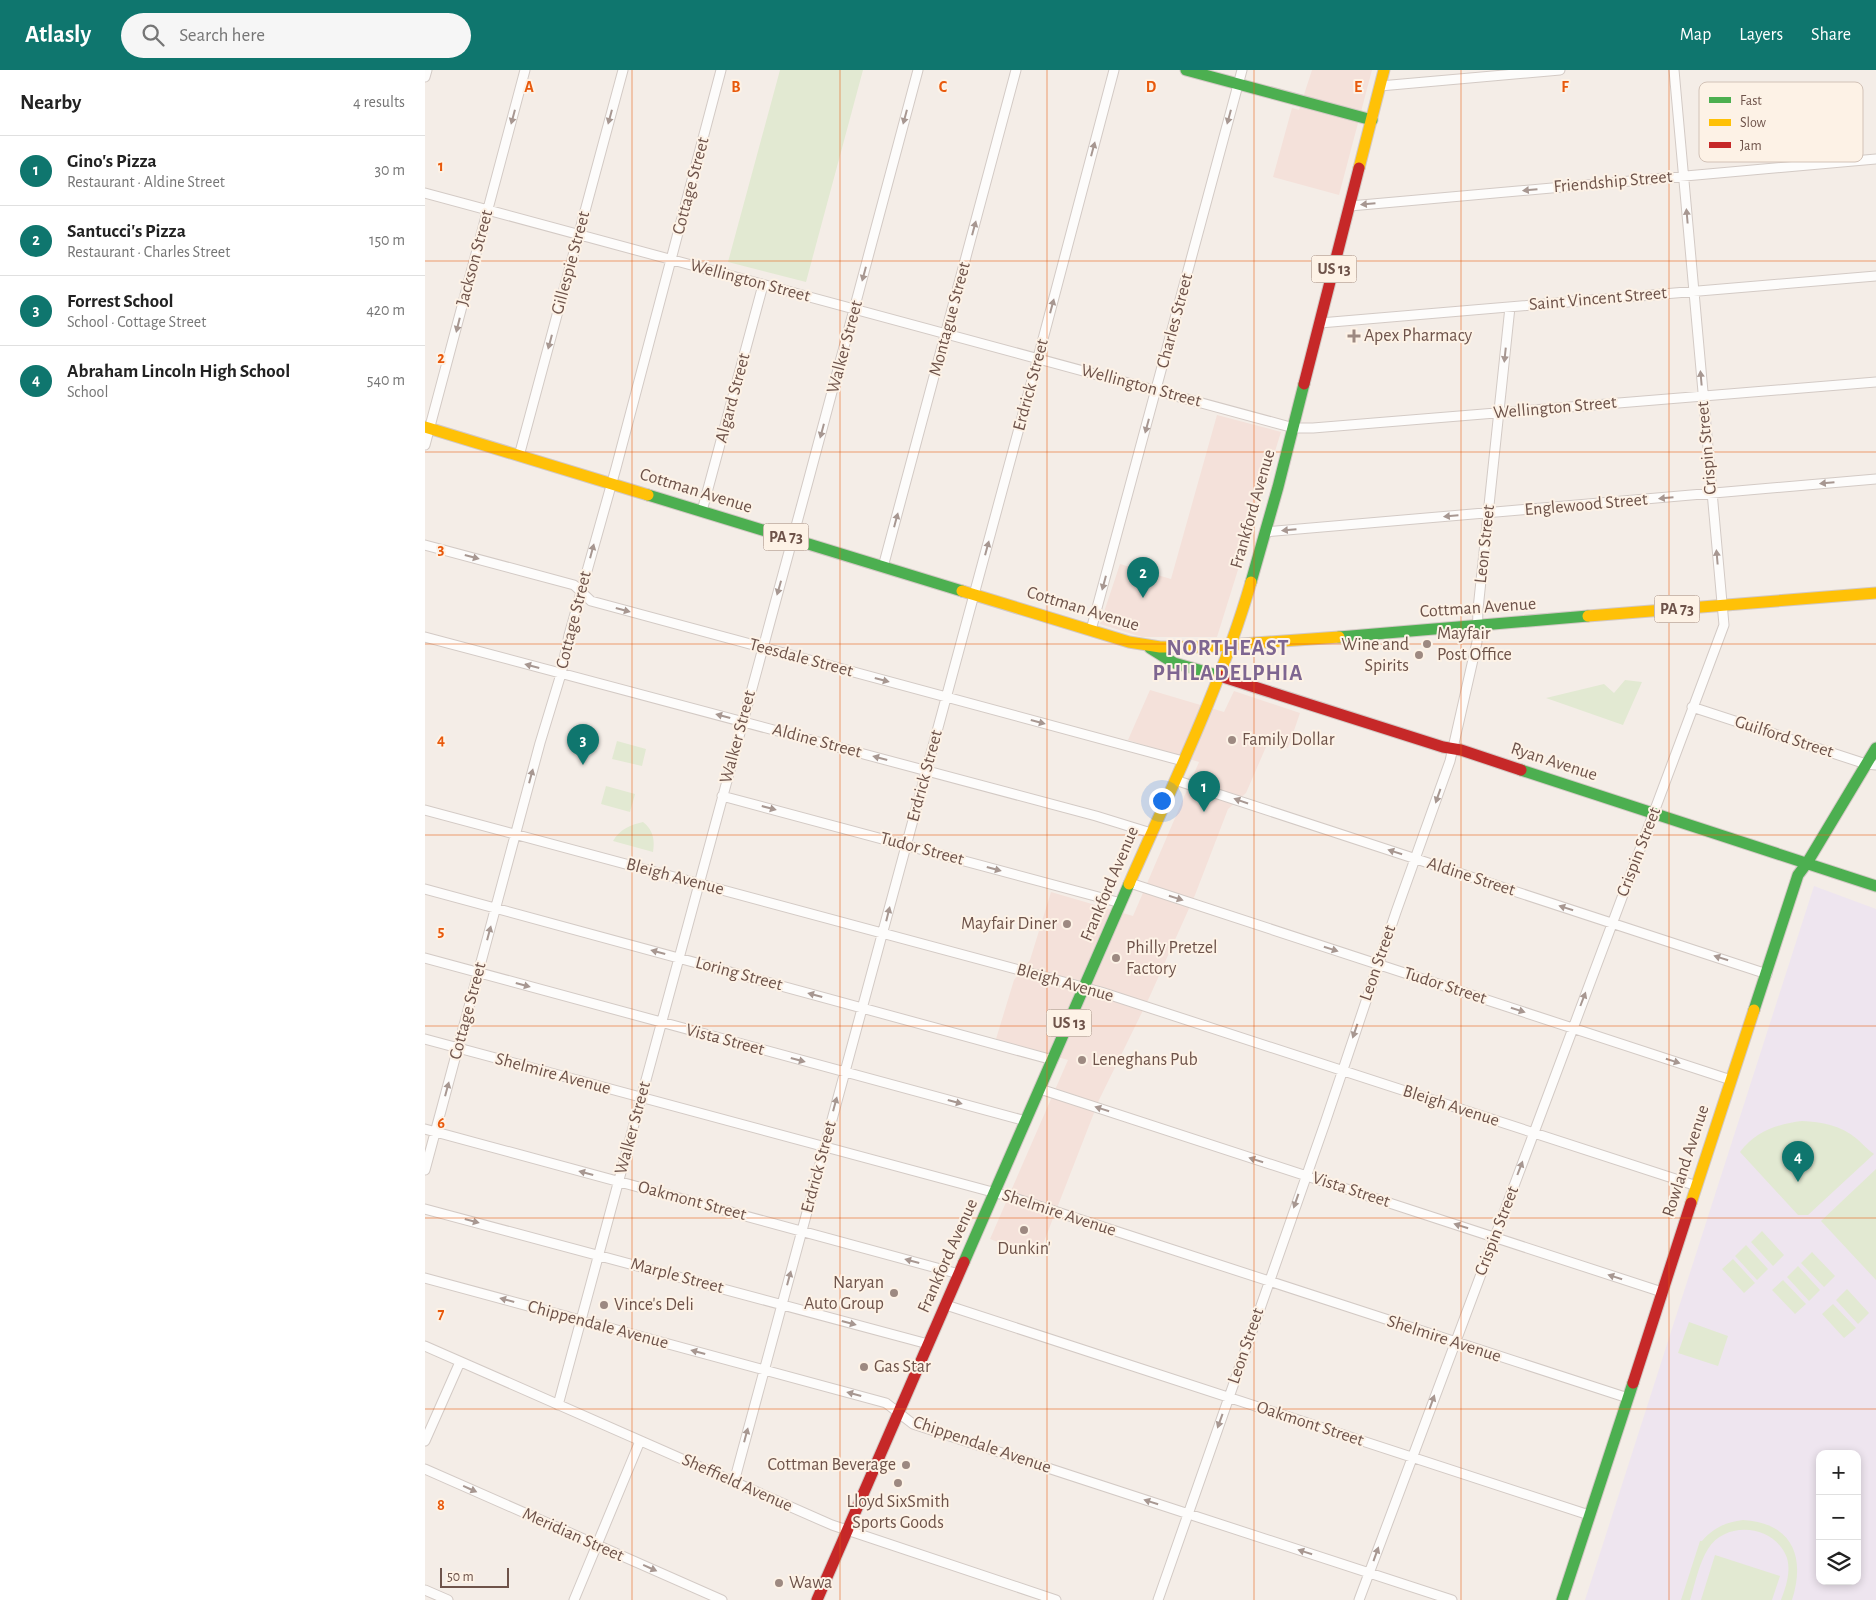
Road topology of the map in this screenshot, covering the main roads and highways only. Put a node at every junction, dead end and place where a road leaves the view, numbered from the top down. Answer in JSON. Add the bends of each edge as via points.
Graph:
{"nodes":[{"id":1,"x":1186,"y":70,"type":"edge"},
{"id":2,"x":1385,"y":70,"type":"edge"},
{"id":3,"x":1372,"y":120,"type":"junction"},
{"id":4,"x":427,"y":428,"type":"edge"},
{"id":5,"x":1876,"y":593,"type":"edge"},
{"id":6,"x":1232,"y":645,"type":"junction"},
{"id":7,"x":1147,"y":646,"type":"junction"},
{"id":8,"x":1220,"y":676,"type":"junction"},
{"id":9,"x":1876,"y":748,"type":"edge"},
{"id":10,"x":1871,"y":764,"type":"edge"},
{"id":11,"x":1807,"y":863,"type":"junction"},
{"id":12,"x":1876,"y":886,"type":"edge"},
{"id":13,"x":817,"y":1600,"type":"edge"},
{"id":14,"x":1562,"y":1600,"type":"edge"}],
"edges":[{"from":1,"to":3,"type":"main road"},
{"from":2,"to":3,"type":"main road","name":"Frankford Avenue","number":"US 13"},
{"from":3,"to":6,"type":"main road","name":"Frankford Avenue","number":"US 13","via":[[1293,428]]},
{"from":4,"to":7,"type":"main road","name":"Cottman Avenue","number":"PA 73"},
{"from":5,"to":6,"type":"main road","name":"Cottman Avenue","number":"PA 73"},
{"from":6,"to":7,"type":"main road","name":"Cottman Avenue","number":"PA 73","via":[[1176,649]]},
{"from":6,"to":8,"type":"main road","name":"Frankford Avenue","number":"US 13"},
{"from":7,"to":8,"type":"main road","name":"Ryan Avenue","via":[[1174,663]]},
{"from":8,"to":11,"type":"main road","name":"Ryan Avenue","via":[[1461,750]]},
{"from":8,"to":13,"type":"main road","name":"Frankford Avenue","number":"US 13"},
{"from":9,"to":10,"type":"main road","name":"Rowland Avenue"},
{"from":10,"to":11,"type":"main road","name":"Rowland Avenue"},
{"from":11,"to":12,"type":"main road","name":"Ryan Avenue"},
{"from":11,"to":14,"type":"main road","name":"Rowland Avenue","via":[[1798,875]]}]}
